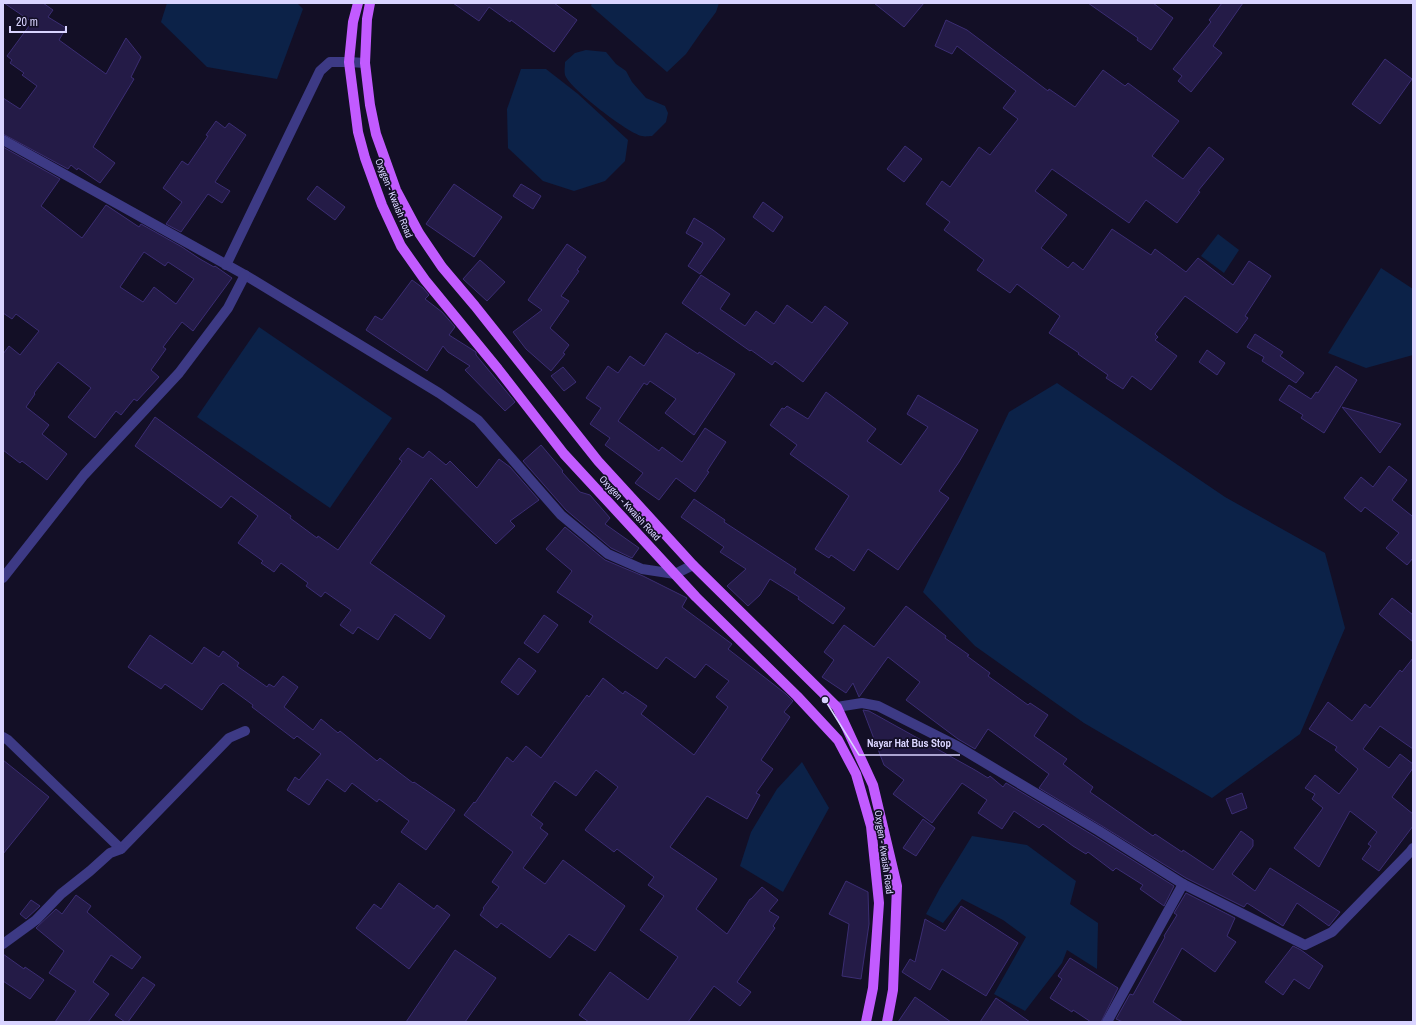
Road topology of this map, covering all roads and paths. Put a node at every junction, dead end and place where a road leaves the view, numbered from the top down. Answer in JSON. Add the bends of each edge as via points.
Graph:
{"nodes":[{"id":1,"x":358,"y":3,"type":"edge"},
{"id":2,"x":370,"y":3,"type":"edge"},
{"id":3,"x":349,"y":62,"type":"junction"},
{"id":4,"x":365,"y":63,"type":"junction"},
{"id":5,"x":3,"y":140,"type":"edge"},
{"id":6,"x":226,"y":265,"type":"junction"},
{"id":7,"x":245,"y":275,"type":"junction"},
{"id":8,"x":693,"y":565,"type":"junction"},
{"id":9,"x":675,"y":574,"type":"junction"},
{"id":10,"x":3,"y":578,"type":"edge"},
{"id":11,"x":837,"y":707,"type":"junction"},
{"id":12,"x":244,"y":730,"type":"dead end"},
{"id":13,"x":3,"y":737,"type":"edge"},
{"id":14,"x":121,"y":849,"type":"junction"},
{"id":15,"x":1412,"y":851,"type":"edge"},
{"id":16,"x":1183,"y":884,"type":"junction"},
{"id":17,"x":3,"y":944,"type":"edge"},
{"id":18,"x":866,"y":1022,"type":"edge"},
{"id":19,"x":887,"y":1022,"type":"edge"},
{"id":20,"x":1108,"y":1022,"type":"edge"}],
"edges":[{"from":1,"to":3,"type":"main road","name":"Oxygen - Kwaish Road","via":[[353,22]]},
{"from":2,"to":4,"type":"main road","name":"Oxygen - Kwaish Road","via":[[366,19]]},
{"from":3,"to":4,"type":"street"},
{"from":3,"to":6,"type":"street","via":[[330,62],[320,71]]},
{"from":3,"to":9,"type":"main road","name":"Oxygen - Kwaish Road","via":[[358,132],[365,158],[382,205],[401,246],[425,280],[564,454]]},
{"from":4,"to":8,"type":"main road","name":"Oxygen - Kwaish Road","via":[[376,134],[396,190],[419,233],[442,267],[598,461]]},
{"from":5,"to":6,"type":"street"},
{"from":6,"to":7,"type":"street"},
{"from":7,"to":9,"type":"street","via":[[439,393],[478,420],[561,515],[608,554],[642,569]]},
{"from":7,"to":10,"type":"street","via":[[228,308],[179,374],[84,475]]},
{"from":8,"to":9,"type":"street"},
{"from":8,"to":11,"type":"main road","name":"Oxygen - Kwaish Road"},
{"from":9,"to":18,"type":"main road","name":"Oxygen - Kwaish Road","via":[[838,740],[856,774],[871,826],[879,903],[872,988]]},
{"from":11,"to":16,"type":"street","via":[[862,703],[878,706],[957,746]]},
{"from":11,"to":19,"type":"main road","name":"Oxygen - Kwaish Road","via":[[873,785],[897,886],[893,990]]},
{"from":12,"to":14,"type":"street","via":[[229,738]]},
{"from":13,"to":14,"type":"street"},
{"from":14,"to":17,"type":"street","via":[[110,853],[61,894],[36,920]]},
{"from":15,"to":16,"type":"street","via":[[1332,932],[1305,945]]},
{"from":16,"to":20,"type":"street"}]}
